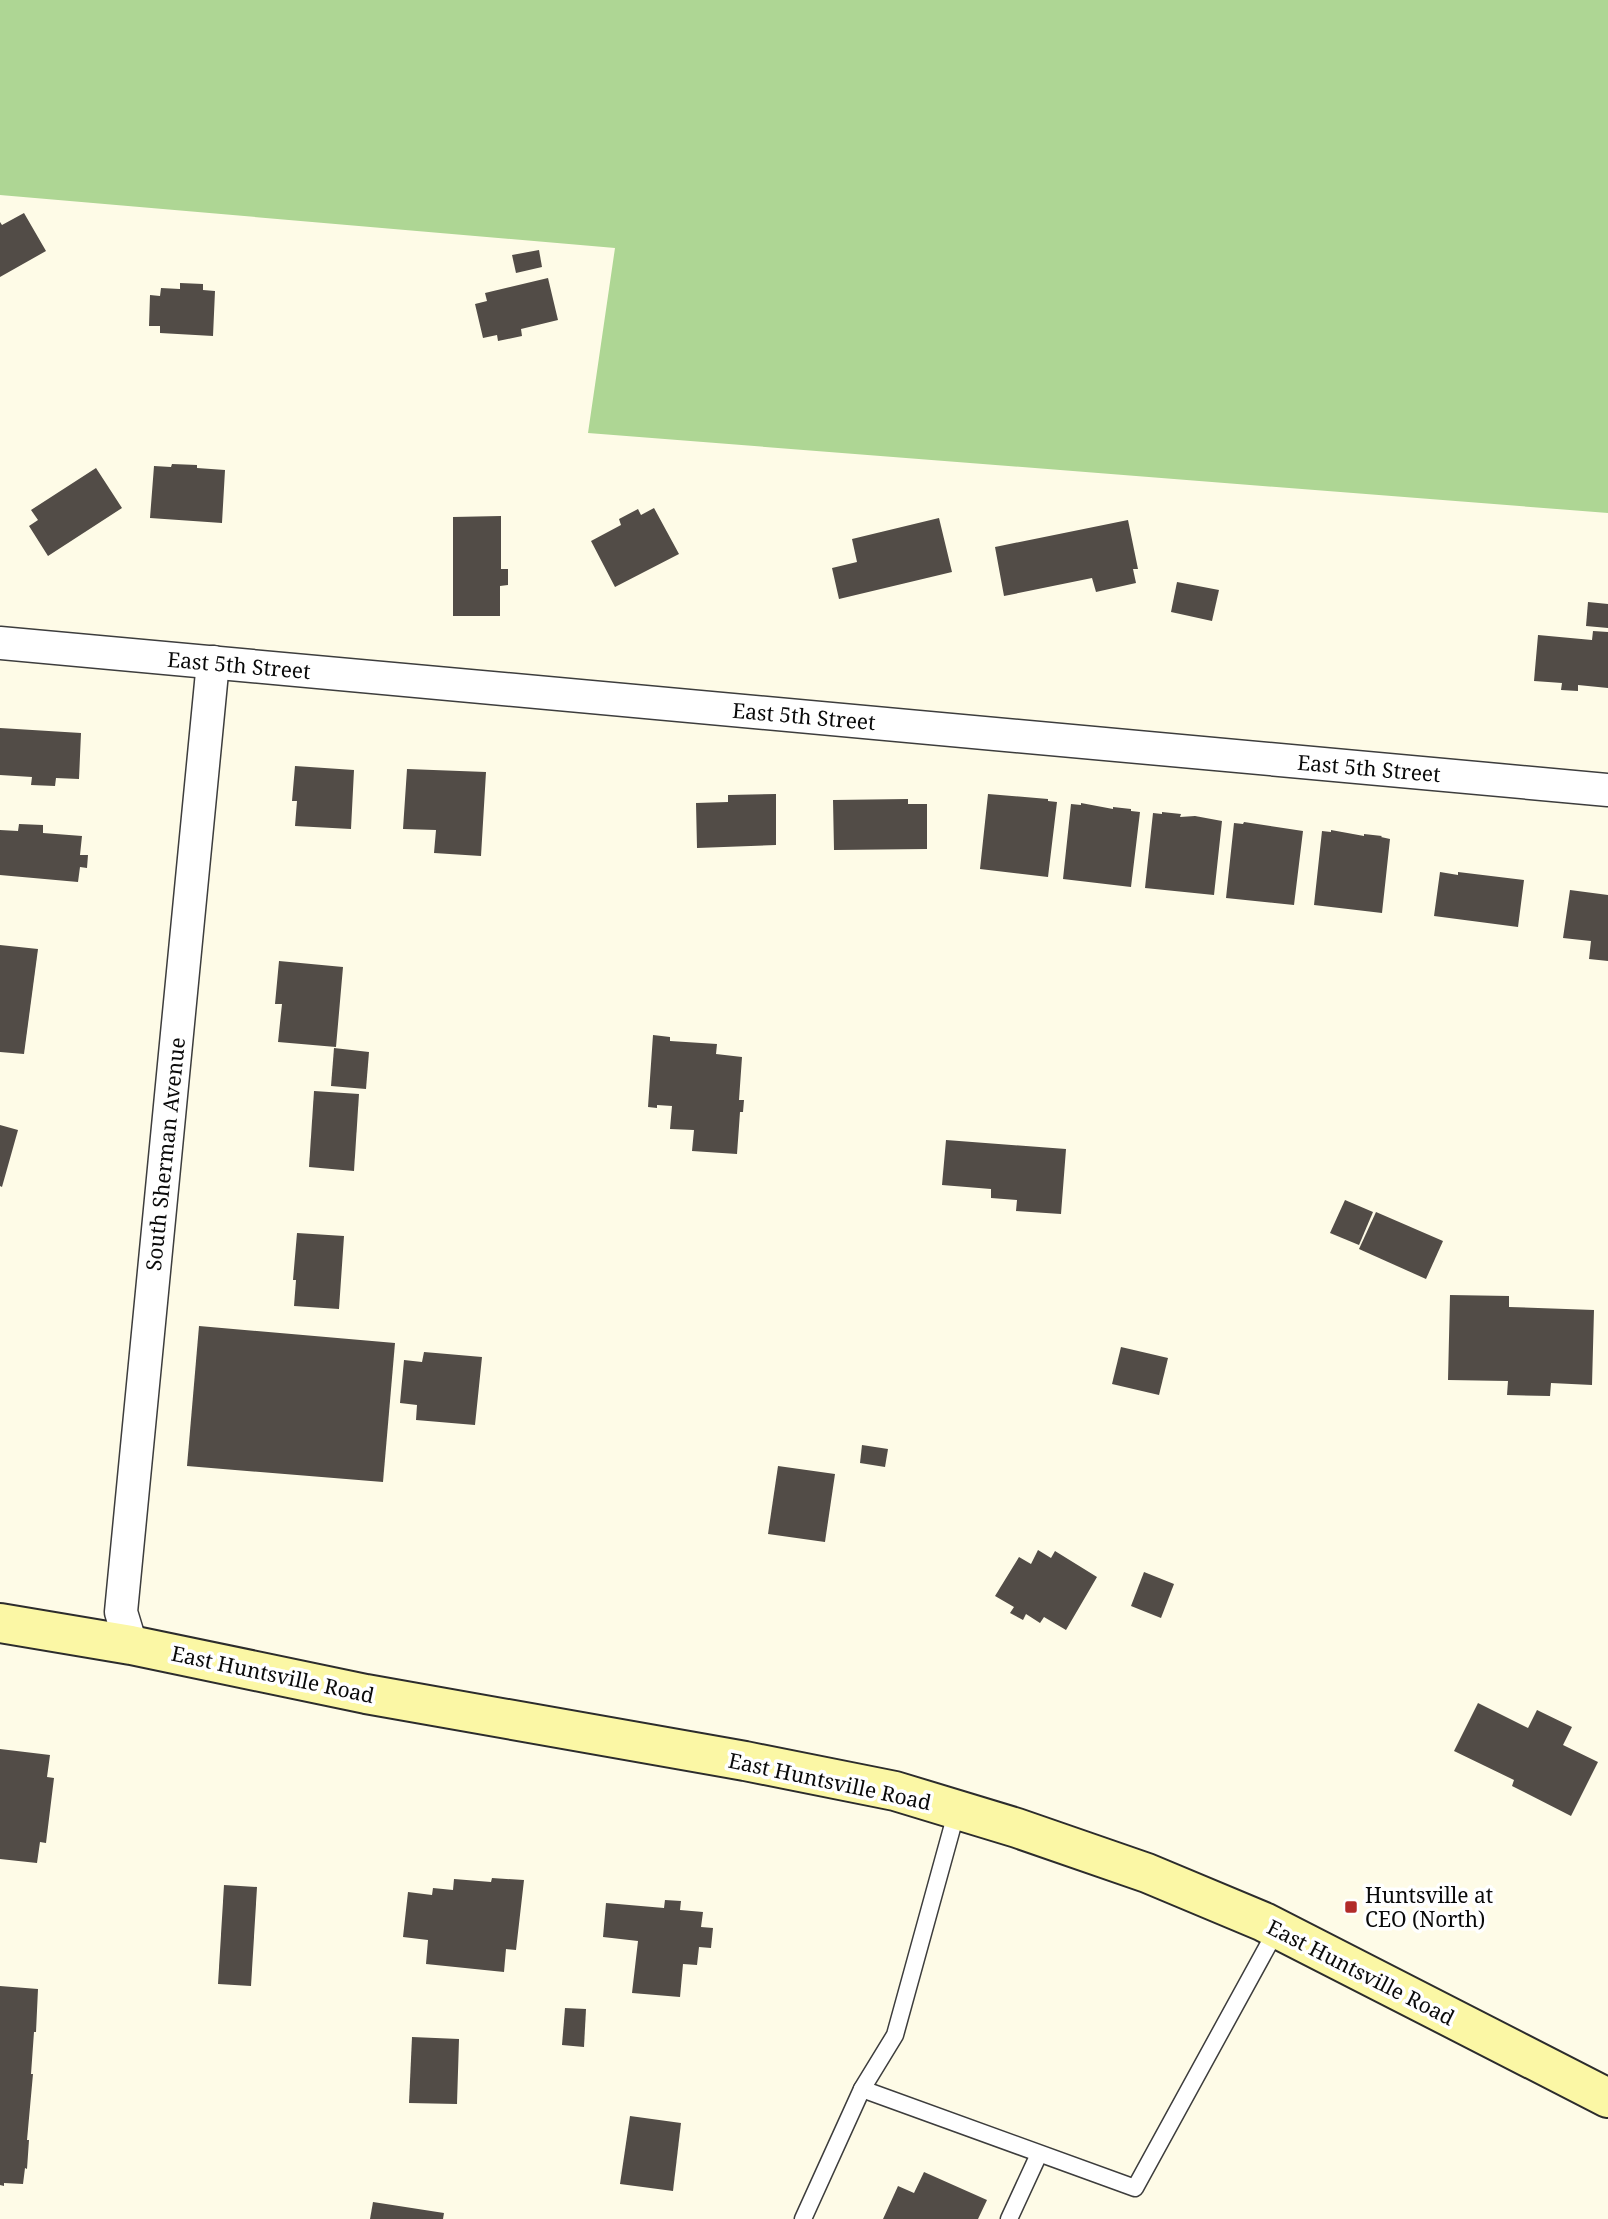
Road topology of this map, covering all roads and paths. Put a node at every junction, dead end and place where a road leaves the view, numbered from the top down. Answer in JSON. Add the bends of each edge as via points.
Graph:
{"nodes":[{"id":1,"x":0,"y":643,"type":"edge"},
{"id":2,"x":213,"y":662,"type":"junction"},
{"id":3,"x":1608,"y":790,"type":"edge"},
{"id":4,"x":0,"y":1623,"type":"edge"},
{"id":5,"x":131,"y":1645,"type":"junction"},
{"id":6,"x":957,"y":1810,"type":"junction"},
{"id":7,"x":1277,"y":1929,"type":"junction"},
{"id":8,"x":862,"y":2090,"type":"junction"},
{"id":9,"x":1608,"y":2098,"type":"edge"},
{"id":10,"x":1039,"y":2154,"type":"junction"},
{"id":11,"x":803,"y":2219,"type":"edge"},
{"id":12,"x":1009,"y":2219,"type":"edge"}],
"edges":[{"from":1,"to":2,"type":"street","name":"East 5th Street"},
{"from":2,"to":3,"type":"street","name":"East 5th Street"},
{"from":2,"to":5,"type":"street","name":"South Sherman Avenue","via":[[121,1612]]},
{"from":4,"to":5,"type":"main road","name":"East Huntsville Road"},
{"from":5,"to":6,"type":"main road","name":"East Huntsville Road","via":[[366,1694],[745,1761],[895,1791]]},
{"from":6,"to":7,"type":"main road","name":"East Huntsville Road","via":[[1147,1873]]},
{"from":6,"to":8,"type":"lane","via":[[895,2035]]},
{"from":7,"to":9,"type":"main road","name":"East Huntsville Road"},
{"from":7,"to":10,"type":"lane","via":[[1135,2188]]},
{"from":8,"to":10,"type":"lane"},
{"from":8,"to":11,"type":"lane"},
{"from":10,"to":12,"type":"lane"}]}
